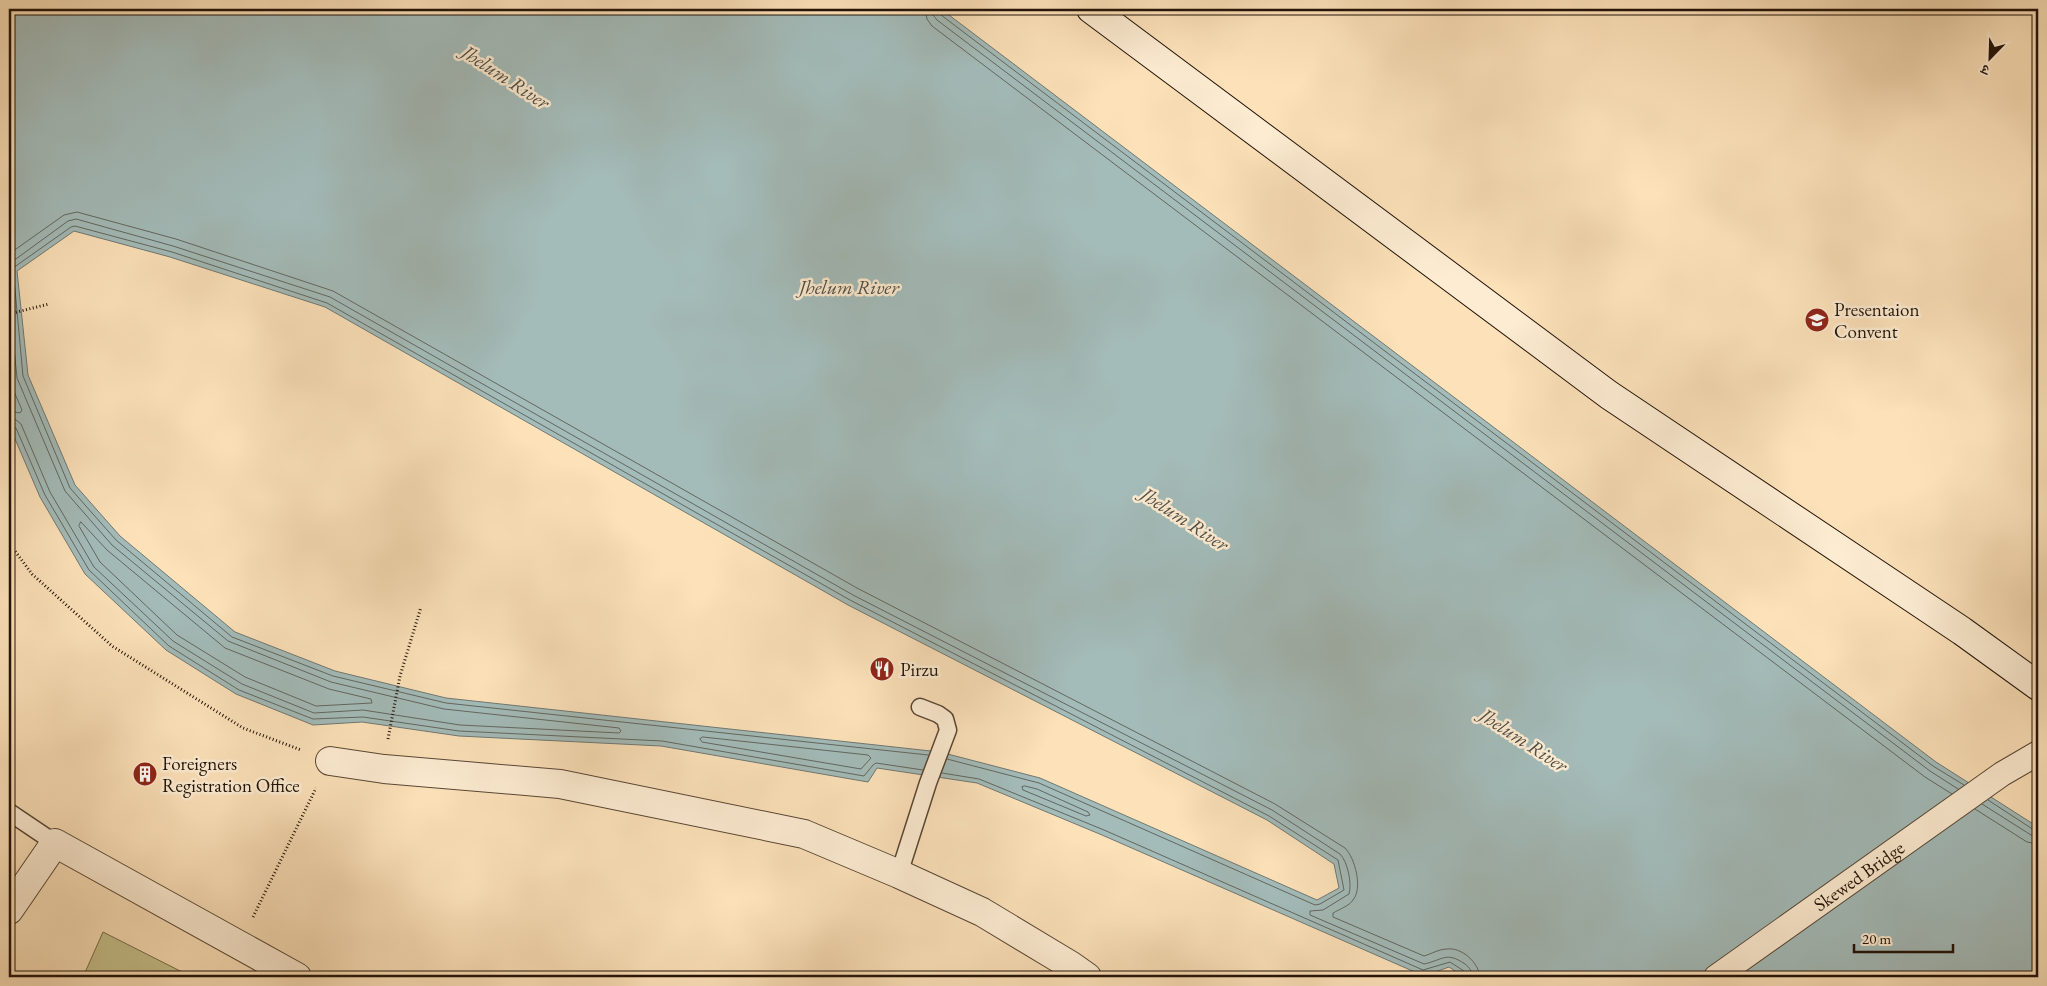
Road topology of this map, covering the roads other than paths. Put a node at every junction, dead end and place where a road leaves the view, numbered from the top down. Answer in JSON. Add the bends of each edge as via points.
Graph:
{"nodes":[{"id":1,"x":1091,"y":9,"type":"edge"},
{"id":2,"x":2038,"y":686,"type":"edge"},
{"id":3,"x":920,"y":707,"type":"dead end"},
{"id":4,"x":2038,"y":753,"type":"edge"},
{"id":5,"x":330,"y":760,"type":"road end"},
{"id":6,"x":9,"y":812,"type":"edge"},
{"id":7,"x":55,"y":843,"type":"junction"},
{"id":8,"x":899,"y":874,"type":"junction"},
{"id":9,"x":9,"y":910,"type":"edge"},
{"id":10,"x":297,"y":977,"type":"edge"},
{"id":11,"x":1086,"y":977,"type":"edge"},
{"id":12,"x":1716,"y":977,"type":"edge"}],
"edges":[{"from":1,"to":2,"type":"street","via":[[1609,395],[1962,631]]},
{"from":3,"to":8,"type":"lane","via":[[945,719],[948,730]]},
{"from":4,"to":12,"type":"street","name":"Skewed Bridge","via":[[2002,774]]},
{"from":5,"to":8,"type":"street","via":[[384,769],[560,784],[804,834]]},
{"from":6,"to":7,"type":"lane"},
{"from":7,"to":9,"type":"street"},
{"from":7,"to":10,"type":"street"},
{"from":8,"to":11,"type":"street","via":[[982,912]]}]}
